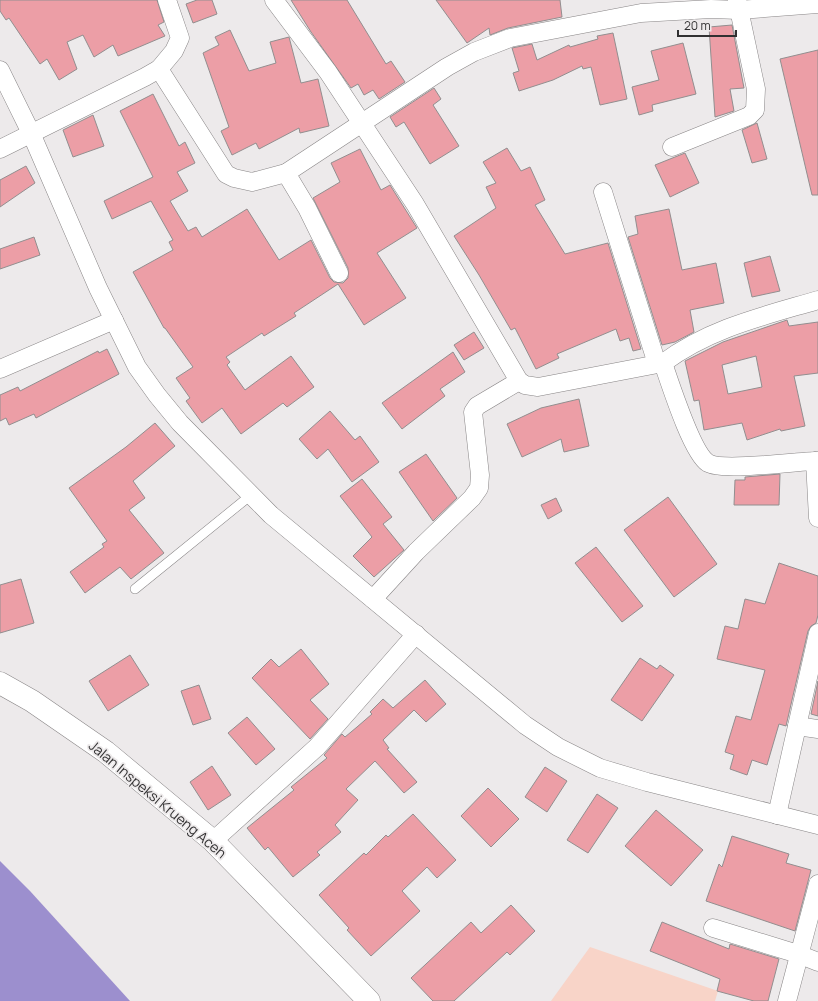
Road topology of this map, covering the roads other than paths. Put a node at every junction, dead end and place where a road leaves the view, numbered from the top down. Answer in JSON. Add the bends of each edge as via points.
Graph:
{"nodes":[{"id":1,"x":167,"y":0,"type":"edge"},
{"id":2,"x":274,"y":0,"type":"edge"},
{"id":3,"x":818,"y":4,"type":"edge"},
{"id":4,"x":738,"y":5,"type":"edge"},
{"id":5,"x":159,"y":69,"type":"junction"},
{"id":6,"x":0,"y":70,"type":"edge"},
{"id":7,"x":361,"y":124,"type":"junction"},
{"id":8,"x":31,"y":133,"type":"junction"},
{"id":9,"x":672,"y":147,"type":"dead end"},
{"id":10,"x":0,"y":149,"type":"edge"},
{"id":11,"x":286,"y":173,"type":"junction"},
{"id":12,"x":603,"y":192,"type":"dead end"},
{"id":13,"x":339,"y":273,"type":"dead end"},
{"id":14,"x":818,"y":300,"type":"edge"},
{"id":15,"x":114,"y":320,"type":"junction"},
{"id":16,"x":660,"y":363,"type":"junction"},
{"id":17,"x":0,"y":369,"type":"edge"},
{"id":18,"x":519,"y":381,"type":"junction"},
{"id":19,"x":817,"y":461,"type":"edge"},
{"id":20,"x":252,"y":495,"type":"junction"},
{"id":21,"x":818,"y":518,"type":"edge"},
{"id":22,"x":135,"y":589,"type":"dead end"},
{"id":23,"x":373,"y":599,"type":"junction"},
{"id":24,"x":818,"y":633,"type":"edge"},
{"id":25,"x":416,"y":634,"type":"junction"},
{"id":26,"x":0,"y":683,"type":"edge"},
{"id":27,"x":797,"y":726,"type":"junction"},
{"id":28,"x":818,"y":729,"type":"edge"},
{"id":29,"x":777,"y":815,"type":"junction"},
{"id":30,"x":818,"y":825,"type":"edge"},
{"id":31,"x":213,"y":841,"type":"junction"},
{"id":32,"x":818,"y":884,"type":"edge"},
{"id":33,"x":713,"y":928,"type":"dead end"},
{"id":34,"x":798,"y":954,"type":"junction"},
{"id":35,"x":818,"y":962,"type":"edge"},
{"id":36,"x":369,"y":1001,"type":"edge"},
{"id":37,"x":787,"y":1001,"type":"edge"}],
"edges":[{"from":1,"to":5,"type":"street","via":[[180,38],[174,51]]},
{"from":2,"to":7,"type":"street","via":[[328,72]]},
{"from":3,"to":4,"type":"street"},
{"from":4,"to":7,"type":"street","via":[[641,13],[510,38],[474,52],[447,67]]},
{"from":4,"to":9,"type":"street","via":[[756,89],[755,110],[749,116]]},
{"from":5,"to":8,"type":"street"},
{"from":5,"to":11,"type":"street","via":[[226,174],[252,182]]},
{"from":6,"to":8,"type":"street"},
{"from":7,"to":11,"type":"street"},
{"from":7,"to":18,"type":"street","via":[[414,204]]},
{"from":8,"to":10,"type":"street"},
{"from":8,"to":15,"type":"street"},
{"from":11,"to":13,"type":"street"},
{"from":12,"to":16,"type":"street"},
{"from":14,"to":16,"type":"street","via":[[718,331]]},
{"from":15,"to":17,"type":"street"},
{"from":15,"to":20,"type":"street","via":[[137,367],[157,396],[180,423]]},
{"from":16,"to":18,"type":"street","via":[[538,387],[525,385]]},
{"from":16,"to":19,"type":"street","via":[[696,447],[708,462],[724,467]]},
{"from":18,"to":23,"type":"street","via":[[477,406],[473,412],[478,444],[479,488]]},
{"from":19,"to":21,"type":"street"},
{"from":20,"to":22,"type":"lane"},
{"from":20,"to":23,"type":"street","via":[[271,515]]},
{"from":23,"to":25,"type":"street"},
{"from":24,"to":27,"type":"street"},
{"from":25,"to":29,"type":"street","via":[[525,725],[600,768]]},
{"from":25,"to":31,"type":"street","via":[[317,747]]},
{"from":26,"to":31,"type":"street","name":"Jalan Inspeksi Krueng Aceh","via":[[32,701],[106,752]]},
{"from":27,"to":28,"type":"street"},
{"from":27,"to":29,"type":"street"},
{"from":29,"to":30,"type":"street"},
{"from":31,"to":36,"type":"street","name":"Jalan Inspeksi Krueng Aceh"},
{"from":32,"to":34,"type":"street"},
{"from":33,"to":34,"type":"street"},
{"from":34,"to":35,"type":"street"},
{"from":34,"to":37,"type":"street"}]}
